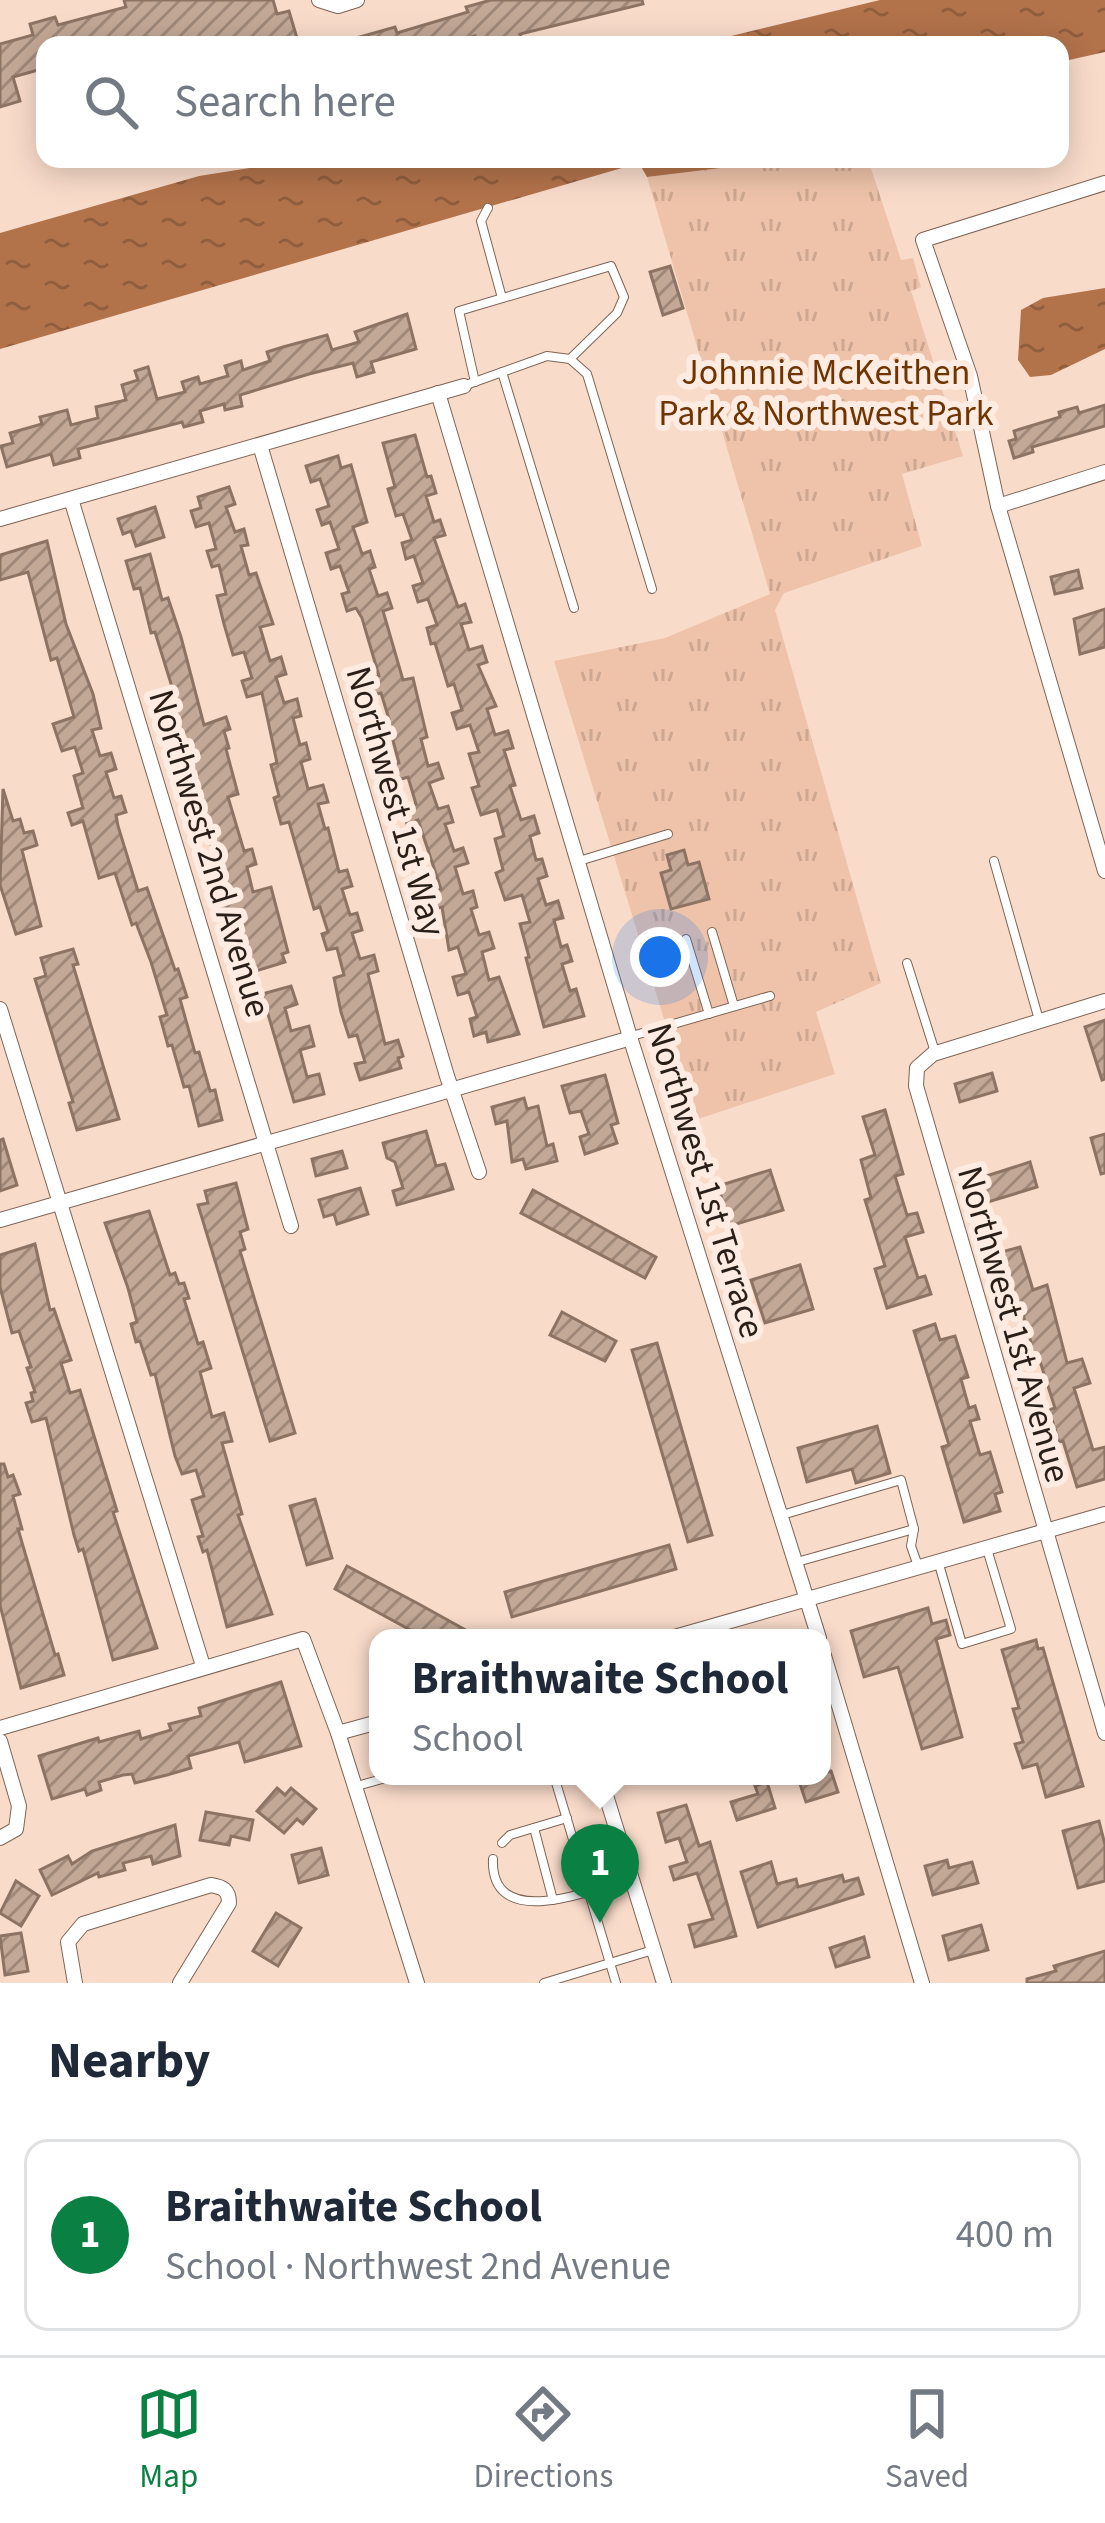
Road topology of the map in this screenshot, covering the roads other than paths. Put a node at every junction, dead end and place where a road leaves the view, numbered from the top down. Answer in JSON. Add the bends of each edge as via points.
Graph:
{"nodes":[{"id":1,"x":357,"y":0,"type":"edge"},
{"id":2,"x":321,"y":1,"type":"edge"},
{"id":3,"x":1105,"y":183,"type":"edge"},
{"id":4,"x":488,"y":208,"type":"dead end"},
{"id":5,"x":502,"y":298,"type":"junction"},
{"id":6,"x":570,"y":359,"type":"junction"},
{"id":7,"x":502,"y":372,"type":"junction"},
{"id":8,"x":470,"y":384,"type":"junction"},
{"id":9,"x":438,"y":393,"type":"junction"},
{"id":10,"x":260,"y":445,"type":"junction"},
{"id":11,"x":1105,"y":472,"type":"edge"},
{"id":12,"x":70,"y":499,"type":"junction"},
{"id":13,"x":998,"y":506,"type":"junction"},
{"id":14,"x":0,"y":519,"type":"edge"},
{"id":15,"x":652,"y":589,"type":"dead end"},
{"id":16,"x":574,"y":608,"type":"dead end"},
{"id":17,"x":668,"y":834,"type":"dead end"},
{"id":18,"x":994,"y":861,"type":"dead end"},
{"id":19,"x":578,"y":862,"type":"junction"},
{"id":20,"x":1105,"y":871,"type":"edge"},
{"id":21,"x":712,"y":932,"type":"dead end"},
{"id":22,"x":686,"y":939,"type":"dead end"},
{"id":23,"x":908,"y":963,"type":"dead end"},
{"id":24,"x":770,"y":996,"type":"dead end"},
{"id":25,"x":1105,"y":1001,"type":"edge"},
{"id":26,"x":734,"y":1006,"type":"junction"},
{"id":27,"x":0,"y":1009,"type":"edge"},
{"id":28,"x":709,"y":1014,"type":"junction"},
{"id":29,"x":1039,"y":1021,"type":"junction"},
{"id":30,"x":631,"y":1038,"type":"junction"},
{"id":31,"x":936,"y":1053,"type":"junction"},
{"id":32,"x":451,"y":1088,"type":"junction"},
{"id":33,"x":268,"y":1143,"type":"junction"},
{"id":34,"x":479,"y":1172,"type":"dead end"},
{"id":35,"x":58,"y":1203,"type":"junction"},
{"id":36,"x":0,"y":1220,"type":"edge"},
{"id":37,"x":291,"y":1226,"type":"dead end"},
{"id":38,"x":1105,"y":1514,"type":"edge"},
{"id":39,"x":781,"y":1515,"type":"junction"},
{"id":40,"x":914,"y":1528,"type":"junction"},
{"id":41,"x":1043,"y":1532,"type":"junction"},
{"id":42,"x":986,"y":1548,"type":"junction"},
{"id":43,"x":938,"y":1562,"type":"junction"},
{"id":44,"x":796,"y":1563,"type":"junction"},
{"id":45,"x":918,"y":1567,"type":"junction"},
{"id":46,"x":807,"y":1599,"type":"junction"},
{"id":47,"x":702,"y":1629,"type":"edge"},
{"id":48,"x":816,"y":1629,"type":"edge"},
{"id":49,"x":202,"y":1666,"type":"junction"},
{"id":50,"x":831,"y":1679,"type":"edge"},
{"id":51,"x":369,"y":1724,"type":"edge"},
{"id":52,"x":0,"y":1728,"type":"edge"},
{"id":53,"x":338,"y":1733,"type":"junction"},
{"id":54,"x":1105,"y":1733,"type":"edge"},
{"id":55,"x":0,"y":1741,"type":"edge"},
{"id":56,"x":369,"y":1783,"type":"edge"},
{"id":57,"x":557,"y":1785,"type":"edge"},
{"id":58,"x":603,"y":1785,"type":"edge"},
{"id":59,"x":356,"y":1787,"type":"junction"},
{"id":60,"x":567,"y":1818,"type":"junction"},
{"id":61,"x":534,"y":1828,"type":"junction"},
{"id":62,"x":0,"y":1838,"type":"edge"},
{"id":63,"x":502,"y":1843,"type":"dead end"},
{"id":64,"x":493,"y":1858,"type":"dead end"},
{"id":65,"x":632,"y":1877,"type":"junction"},
{"id":66,"x":590,"y":1891,"type":"junction"},
{"id":67,"x":553,"y":1900,"type":"junction"},
{"id":68,"x":654,"y":1950,"type":"junction"},
{"id":69,"x":610,"y":1963,"type":"junction"},
{"id":70,"x":75,"y":1983,"type":"edge"},
{"id":71,"x":180,"y":1983,"type":"edge"},
{"id":72,"x":417,"y":1983,"type":"edge"},
{"id":73,"x":544,"y":1983,"type":"edge"},
{"id":74,"x":616,"y":1983,"type":"edge"},
{"id":75,"x":664,"y":1983,"type":"edge"},
{"id":76,"x":922,"y":1983,"type":"edge"}],
"edges":[{"from":1,"to":2,"type":"street"},
{"from":3,"to":13,"type":"street","via":[[922,241],[970,376]]},
{"from":4,"to":5,"type":"lane","via":[[481,220]]},
{"from":5,"to":6,"type":"lane","via":[[611,266],[624,297],[617,313]]},
{"from":5,"to":8,"type":"lane","via":[[459,311]]},
{"from":6,"to":7,"type":"lane","via":[[547,356]]},
{"from":6,"to":15,"type":"lane","via":[[587,374]]},
{"from":7,"to":8,"type":"lane"},
{"from":7,"to":16,"type":"lane"},
{"from":8,"to":9,"type":"street"},
{"from":9,"to":10,"type":"street"},
{"from":9,"to":19,"type":"street","name":"Northwest 1st Terrace"},
{"from":10,"to":12,"type":"street"},
{"from":10,"to":32,"type":"street","name":"Northwest 1st Way"},
{"from":11,"to":13,"type":"street"},
{"from":12,"to":14,"type":"street"},
{"from":12,"to":33,"type":"street","name":"Northwest 2nd Avenue"},
{"from":13,"to":20,"type":"street"},
{"from":17,"to":19,"type":"lane"},
{"from":18,"to":29,"type":"lane"},
{"from":19,"to":30,"type":"street","name":"Northwest 1st Terrace"},
{"from":21,"to":26,"type":"lane"},
{"from":22,"to":28,"type":"lane"},
{"from":23,"to":31,"type":"lane"},
{"from":24,"to":26,"type":"lane"},
{"from":25,"to":29,"type":"street"},
{"from":26,"to":28,"type":"lane"},
{"from":27,"to":35,"type":"street"},
{"from":28,"to":30,"type":"lane"},
{"from":29,"to":31,"type":"street"},
{"from":30,"to":32,"type":"street"},
{"from":30,"to":39,"type":"street","name":"Northwest 1st Terrace"},
{"from":31,"to":41,"type":"street","name":"Northwest 1st Avenue","via":[[917,1068],[916,1086]]},
{"from":32,"to":33,"type":"street"},
{"from":32,"to":34,"type":"street","name":"Northwest 1st Way"},
{"from":33,"to":35,"type":"street"},
{"from":33,"to":37,"type":"street","name":"Northwest 2nd Avenue"},
{"from":35,"to":36,"type":"street"},
{"from":35,"to":49,"type":"street"},
{"from":38,"to":41,"type":"street"},
{"from":39,"to":40,"type":"lane","via":[[901,1480]]},
{"from":39,"to":44,"type":"street","name":"Northwest 1st Terrace"},
{"from":40,"to":44,"type":"lane"},
{"from":40,"to":45,"type":"lane"},
{"from":41,"to":42,"type":"street"},
{"from":41,"to":54,"type":"street","name":"Northwest 1st Avenue"},
{"from":42,"to":43,"type":"street"},
{"from":42,"to":43,"type":"lane","via":[[1011,1629],[962,1645]]},
{"from":43,"to":45,"type":"street"},
{"from":44,"to":46,"type":"street","name":"Northwest 1st Terrace"},
{"from":45,"to":46,"type":"street"},
{"from":46,"to":47,"type":"street"},
{"from":46,"to":48,"type":"street","name":"Northwest 1st Terrace"},
{"from":49,"to":52,"type":"street"},
{"from":49,"to":53,"type":"street","via":[[303,1639]]},
{"from":50,"to":76,"type":"street"},
{"from":51,"to":53,"type":"street"},
{"from":53,"to":59,"type":"street"},
{"from":55,"to":62,"type":"street","via":[[19,1806],[16,1828]]},
{"from":56,"to":59,"type":"lane"},
{"from":57,"to":60,"type":"lane"},
{"from":58,"to":65,"type":"street"},
{"from":59,"to":72,"type":"street"},
{"from":60,"to":61,"type":"lane"},
{"from":60,"to":66,"type":"lane"},
{"from":61,"to":63,"type":"lane"},
{"from":61,"to":67,"type":"lane"},
{"from":64,"to":67,"type":"lane","via":[[494,1878],[506,1893]]},
{"from":65,"to":66,"type":"lane"},
{"from":65,"to":68,"type":"street"},
{"from":66,"to":67,"type":"lane"},
{"from":66,"to":69,"type":"lane"},
{"from":68,"to":69,"type":"lane"},
{"from":68,"to":75,"type":"street"},
{"from":69,"to":73,"type":"lane"},
{"from":69,"to":74,"type":"lane"},
{"from":70,"to":71,"type":"street","via":[[68,1942],[82,1924],[222,1886],[229,1894],[224,1915]]}]}
